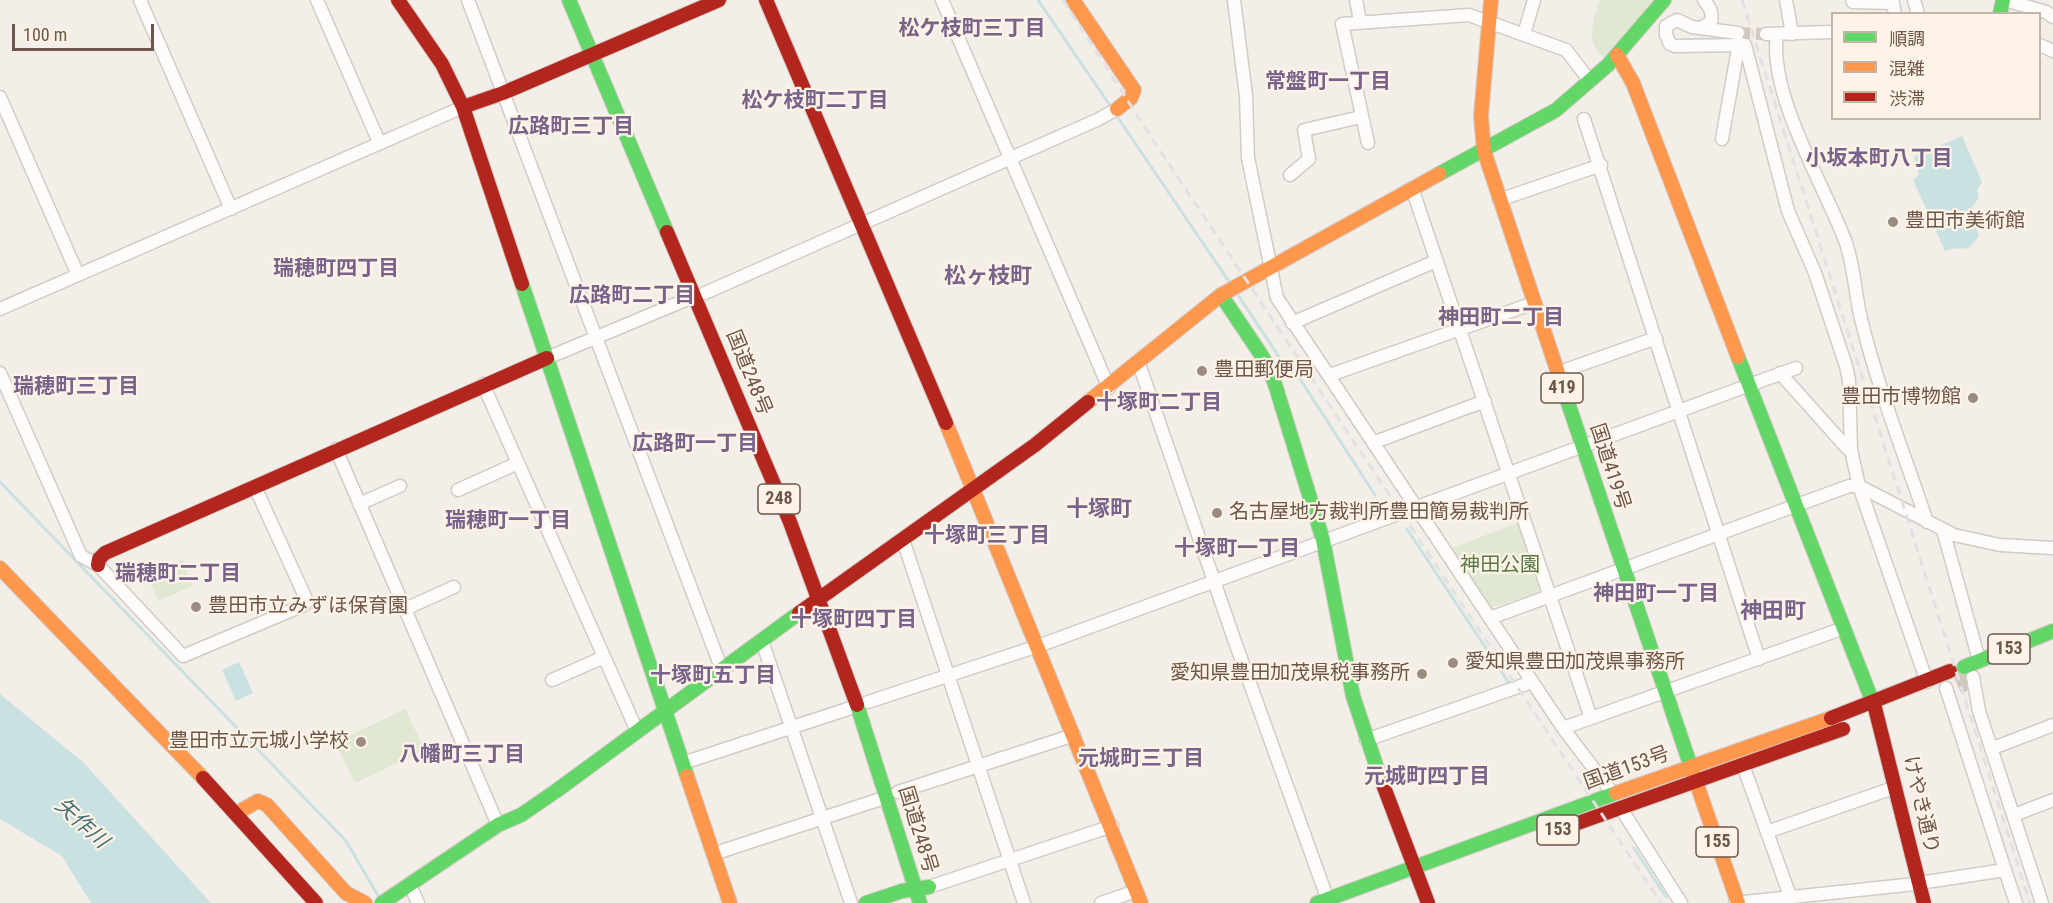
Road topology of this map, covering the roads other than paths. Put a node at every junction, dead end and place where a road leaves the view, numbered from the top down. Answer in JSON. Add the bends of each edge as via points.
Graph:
{"nodes":[{"id":1,"x":141,"y":0,"type":"edge"},
{"id":2,"x":317,"y":0,"type":"edge"},
{"id":3,"x":398,"y":0,"type":"edge"},
{"id":4,"x":468,"y":0,"type":"edge"},
{"id":5,"x":569,"y":0,"type":"edge"},
{"id":6,"x":584,"y":0,"type":"edge"},
{"id":7,"x":718,"y":0,"type":"edge"},
{"id":8,"x":766,"y":0,"type":"edge"},
{"id":9,"x":942,"y":0,"type":"edge"},
{"id":10,"x":1073,"y":0,"type":"edge"},
{"id":11,"x":1234,"y":0,"type":"edge"},
{"id":12,"x":1356,"y":0,"type":"edge"},
{"id":13,"x":1491,"y":0,"type":"edge"},
{"id":14,"x":1534,"y":0,"type":"edge"},
{"id":15,"x":1664,"y":0,"type":"edge"},
{"id":16,"x":1704,"y":0,"type":"edge"},
{"id":17,"x":1786,"y":0,"type":"edge"},
{"id":18,"x":1852,"y":0,"type":"edge"},
{"id":19,"x":2004,"y":0,"type":"edge"},
{"id":20,"x":1895,"y":12,"type":"edge"},
{"id":21,"x":2053,"y":17,"type":"edge"},
{"id":22,"x":1489,"y":20,"type":"junction"},
{"id":23,"x":1360,"y":21,"type":"junction"},
{"id":24,"x":1701,"y":28,"type":"junction"},
{"id":25,"x":1831,"y":32,"type":"edge"},
{"id":26,"x":1524,"y":34,"type":"junction"},
{"id":27,"x":1792,"y":34,"type":"junction"},
{"id":28,"x":1738,"y":38,"type":"junction"},
{"id":29,"x":605,"y":51,"type":"junction"},
{"id":30,"x":1617,"y":55,"type":"junction"},
{"id":31,"x":592,"y":56,"type":"junction"},
{"id":32,"x":1590,"y":81,"type":"junction"},
{"id":33,"x":503,"y":93,"type":"junction"},
{"id":34,"x":0,"y":97,"type":"edge"},
{"id":35,"x":463,"y":107,"type":"junction"},
{"id":36,"x":1112,"y":111,"type":"joint"},
{"id":37,"x":1361,"y":117,"type":"junction"},
{"id":38,"x":1584,"y":119,"type":"dead end"},
{"id":39,"x":1722,"y":139,"type":"dead end"},
{"id":40,"x":378,"y":142,"type":"junction"},
{"id":41,"x":1368,"y":143,"type":"dead end"},
{"id":42,"x":1484,"y":151,"type":"junction"},
{"id":43,"x":1010,"y":158,"type":"junction"},
{"id":44,"x":1601,"y":165,"type":"junction"},
{"id":45,"x":1290,"y":176,"type":"dead end"},
{"id":46,"x":1412,"y":188,"type":"junction"},
{"id":47,"x":1499,"y":200,"type":"junction"},
{"id":48,"x":231,"y":209,"type":"junction"},
{"id":49,"x":859,"y":224,"type":"junction"},
{"id":50,"x":1436,"y":261,"type":"junction"},
{"id":51,"x":1271,"y":265,"type":"junction"},
{"id":52,"x":78,"y":275,"type":"junction"},
{"id":53,"x":700,"y":294,"type":"junction"},
{"id":54,"x":1221,"y":295,"type":"junction"},
{"id":55,"x":1534,"y":303,"type":"junction"},
{"id":56,"x":0,"y":309,"type":"edge"},
{"id":57,"x":1292,"y":323,"type":"junction"},
{"id":58,"x":1460,"y":328,"type":"junction"},
{"id":59,"x":595,"y":338,"type":"junction"},
{"id":60,"x":1656,"y":338,"type":"junction"},
{"id":61,"x":547,"y":358,"type":"junction"},
{"id":62,"x":1139,"y":364,"type":"junction"},
{"id":63,"x":1796,"y":368,"type":"dead end"},
{"id":64,"x":0,"y":373,"type":"edge"},
{"id":65,"x":1557,"y":373,"type":"junction"},
{"id":66,"x":1780,"y":373,"type":"junction"},
{"id":67,"x":1330,"y":375,"type":"junction"},
{"id":68,"x":483,"y":384,"type":"junction"},
{"id":69,"x":1748,"y":386,"type":"junction"},
{"id":70,"x":1109,"y":388,"type":"junction"},
{"id":71,"x":1485,"y":402,"type":"junction"},
{"id":72,"x":1679,"y":410,"type":"junction"},
{"id":73,"x":1375,"y":442,"type":"junction"},
{"id":74,"x":1581,"y":446,"type":"junction"},
{"id":75,"x":336,"y":449,"type":"junction"},
{"id":76,"x":1851,"y":449,"type":"junction"},
{"id":77,"x":519,"y":463,"type":"junction"},
{"id":78,"x":1509,"y":474,"type":"junction"},
{"id":79,"x":400,"y":486,"type":"dead end"},
{"id":80,"x":1859,"y":486,"type":"junction"},
{"id":81,"x":255,"y":487,"type":"junction"},
{"id":82,"x":974,"y":489,"type":"junction"},
{"id":83,"x":458,"y":490,"type":"dead end"},
{"id":84,"x":359,"y":504,"type":"junction"},
{"id":85,"x":1416,"y":507,"type":"junction"},
{"id":86,"x":1795,"y":507,"type":"junction"},
{"id":87,"x":1927,"y":522,"type":"junction"},
{"id":88,"x":1943,"y":530,"type":"junction"},
{"id":89,"x":1718,"y":535,"type":"junction"},
{"id":90,"x":903,"y":540,"type":"junction"},
{"id":91,"x":1323,"y":540,"type":"junction"},
{"id":92,"x":2053,"y":548,"type":"edge"},
{"id":93,"x":98,"y":565,"type":"junction"},
{"id":94,"x":1622,"y":567,"type":"junction"},
{"id":95,"x":0,"y":568,"type":"edge"},
{"id":96,"x":1214,"y":580,"type":"junction"},
{"id":97,"x":454,"y":587,"type":"dead end"},
{"id":98,"x":825,"y":594,"type":"junction"},
{"id":99,"x":1550,"y":596,"type":"junction"},
{"id":100,"x":405,"y":609,"type":"junction"},
{"id":101,"x":1490,"y":618,"type":"junction"},
{"id":102,"x":1844,"y":628,"type":"junction"},
{"id":103,"x":2053,"y":631,"type":"edge"},
{"id":104,"x":762,"y":641,"type":"junction"},
{"id":105,"x":2053,"y":645,"type":"edge"},
{"id":106,"x":1038,"y":646,"type":"junction"},
{"id":107,"x":604,"y":657,"type":"junction"},
{"id":108,"x":1759,"y":659,"type":"junction"},
{"id":109,"x":1979,"y":660,"type":"junction"},
{"id":110,"x":722,"y":670,"type":"junction"},
{"id":111,"x":1950,"y":671,"type":"tunnel mouth"},
{"id":112,"x":948,"y":675,"type":"junction"},
{"id":113,"x":1962,"y":679,"type":"junction"},
{"id":114,"x":552,"y":680,"type":"dead end"},
{"id":115,"x":1532,"y":682,"type":"junction"},
{"id":116,"x":1927,"y":689,"type":"junction"},
{"id":117,"x":1665,"y":693,"type":"junction"},
{"id":118,"x":1874,"y":703,"type":"junction"},
{"id":119,"x":862,"y":704,"type":"junction"},
{"id":120,"x":666,"y":711,"type":"junction"},
{"id":121,"x":1884,"y":715,"type":"junction"},
{"id":122,"x":1591,"y":718,"type":"junction"},
{"id":123,"x":2053,"y":725,"type":"edge"},
{"id":124,"x":793,"y":727,"type":"junction"},
{"id":125,"x":1563,"y":729,"type":"junction"},
{"id":126,"x":637,"y":731,"type":"junction"},
{"id":127,"x":1074,"y":735,"type":"junction"},
{"id":128,"x":1366,"y":740,"type":"junction"},
{"id":129,"x":1993,"y":748,"type":"junction"},
{"id":130,"x":683,"y":763,"type":"junction"},
{"id":131,"x":1743,"y":765,"type":"junction"},
{"id":132,"x":978,"y":767,"type":"junction"},
{"id":133,"x":1691,"y":767,"type":"junction"},
{"id":134,"x":1696,"y":782,"type":"junction"},
{"id":135,"x":1896,"y":788,"type":"junction"},
{"id":136,"x":892,"y":794,"type":"junction"},
{"id":137,"x":1613,"y":794,"type":"junction"},
{"id":138,"x":2053,"y":800,"type":"edge"},
{"id":139,"x":1620,"y":807,"type":"junction"},
{"id":140,"x":237,"y":813,"type":"junction"},
{"id":141,"x":2014,"y":815,"type":"junction"},
{"id":142,"x":822,"y":818,"type":"junction"},
{"id":143,"x":498,"y":825,"type":"junction"},
{"id":144,"x":1112,"y":826,"type":"junction"},
{"id":145,"x":1767,"y":832,"type":"junction"},
{"id":146,"x":713,"y":854,"type":"junction"},
{"id":147,"x":1010,"y":861,"type":"junction"},
{"id":148,"x":2005,"y":870,"type":"junction"},
{"id":149,"x":1418,"y":873,"type":"junction"},
{"id":150,"x":1919,"y":882,"type":"junction"},
{"id":151,"x":410,"y":885,"type":"junction"},
{"id":152,"x":922,"y":888,"type":"junction"},
{"id":153,"x":1790,"y":896,"type":"junction"},
{"id":154,"x":1139,"y":897,"type":"edge"},
{"id":155,"x":385,"y":902,"type":"edge"},
{"id":156,"x":1325,"y":902,"type":"edge"},
{"id":157,"x":316,"y":903,"type":"edge"},
{"id":158,"x":365,"y":903,"type":"edge"},
{"id":159,"x":418,"y":903,"type":"edge"},
{"id":160,"x":730,"y":903,"type":"edge"},
{"id":161,"x":851,"y":903,"type":"edge"},
{"id":162,"x":866,"y":903,"type":"edge"},
{"id":163,"x":920,"y":903,"type":"edge"},
{"id":164,"x":934,"y":903,"type":"edge"},
{"id":165,"x":1024,"y":903,"type":"edge"},
{"id":166,"x":1101,"y":903,"type":"edge"},
{"id":167,"x":1351,"y":903,"type":"edge"},
{"id":168,"x":1428,"y":903,"type":"edge"},
{"id":169,"x":1681,"y":903,"type":"edge"},
{"id":170,"x":1737,"y":903,"type":"edge"},
{"id":171,"x":1924,"y":903,"type":"edge"},
{"id":172,"x":2016,"y":903,"type":"edge"},
{"id":173,"x":2042,"y":903,"type":"edge"}],
"edges":[{"from":1,"to":48,"type":"street"},
{"from":2,"to":40,"type":"street"},
{"from":3,"to":35,"type":"main road","via":[[442,64]]},
{"from":4,"to":33,"type":"street"},
{"from":5,"to":31,"type":"main road","name":"国道248号","number":"248"},
{"from":6,"to":29,"type":"main road","name":"国道248号","number":"248"},
{"from":7,"to":29,"type":"main road"},
{"from":8,"to":49,"type":"main road"},
{"from":9,"to":43,"type":"street"},
{"from":10,"to":36,"type":"main road","via":[[1134,90],[1131,98]]},
{"from":11,"to":51,"type":"street","via":[[1246,96],[1248,158]]},
{"from":12,"to":23,"type":"street"},
{"from":13,"to":22,"type":"main road","name":"国道419号","number":"419"},
{"from":14,"to":26,"type":"street"},
{"from":15,"to":30,"type":"main road"},
{"from":16,"to":24,"type":"street","via":[[1712,15],[1711,22]]},
{"from":17,"to":27,"type":"street"},
{"from":18,"to":20,"type":"street","via":[[1893,3]]},
{"from":19,"to":21,"type":"street"},
{"from":22,"to":23,"type":"street","via":[[1467,15]]},
{"from":22,"to":26,"type":"street"},
{"from":22,"to":42,"type":"main road","name":"国道419号","number":"419","via":[[1481,116]]},
{"from":23,"to":37,"type":"street","via":[[1342,24]]},
{"from":24,"to":28,"type":"street"},
{"from":24,"to":28,"type":"street","via":[[1677,20],[1666,26],[1667,40],[1675,46]]},
{"from":25,"to":27,"type":"street"},
{"from":26,"to":32,"type":"street","via":[[1566,50]]},
{"from":27,"to":87,"type":"street","via":[[1771,34],[1775,60],[1812,171],[1845,242],[1877,378]]},
{"from":28,"to":39,"type":"street"},
{"from":28,"to":76,"type":"street","via":[[1745,45],[1788,210],[1815,273],[1850,380]]},
{"from":29,"to":31,"type":"main road"},
{"from":29,"to":53,"type":"main road","name":"国道248号","number":"248"},
{"from":30,"to":32,"type":"main road"},
{"from":30,"to":69,"type":"main road","name":"けやき通り","via":[[1632,83]]},
{"from":31,"to":33,"type":"main road"},
{"from":31,"to":53,"type":"main road","name":"国道248号","number":"248"},
{"from":32,"to":42,"type":"main road","via":[[1557,110]]},
{"from":33,"to":35,"type":"main road"},
{"from":33,"to":59,"type":"street"},
{"from":34,"to":52,"type":"street"},
{"from":35,"to":40,"type":"street"},
{"from":35,"to":61,"type":"main road"},
{"from":36,"to":43,"type":"street"},
{"from":37,"to":41,"type":"street"},
{"from":37,"to":45,"type":"street","via":[[1304,130],[1309,159]]},
{"from":38,"to":44,"type":"street"},
{"from":40,"to":48,"type":"street"},
{"from":42,"to":46,"type":"main road"},
{"from":42,"to":47,"type":"main road","name":"国道419号","number":"419"},
{"from":43,"to":49,"type":"street"},
{"from":43,"to":70,"type":"street"},
{"from":44,"to":47,"type":"street"},
{"from":44,"to":60,"type":"street"},
{"from":46,"to":50,"type":"street"},
{"from":46,"to":51,"type":"main road"},
{"from":47,"to":55,"type":"main road","name":"国道419号","number":"419"},
{"from":48,"to":52,"type":"street"},
{"from":49,"to":53,"type":"street"},
{"from":49,"to":82,"type":"main road"},
{"from":50,"to":57,"type":"street"},
{"from":50,"to":58,"type":"street"},
{"from":51,"to":54,"type":"main road"},
{"from":51,"to":57,"type":"street","via":[[1277,297]]},
{"from":52,"to":56,"type":"street"},
{"from":53,"to":59,"type":"street"},
{"from":53,"to":98,"type":"main road","name":"国道248号","number":"248"},
{"from":54,"to":62,"type":"main road"},
{"from":54,"to":91,"type":"main road","via":[[1269,368]]},
{"from":55,"to":58,"type":"street"},
{"from":55,"to":65,"type":"main road","name":"国道419号","number":"419"},
{"from":57,"to":67,"type":"street"},
{"from":58,"to":67,"type":"street"},
{"from":58,"to":71,"type":"street"},
{"from":59,"to":61,"type":"street"},
{"from":59,"to":110,"type":"street"},
{"from":60,"to":65,"type":"street"},
{"from":60,"to":72,"type":"street"},
{"from":61,"to":68,"type":"main road"},
{"from":61,"to":120,"type":"main road"},
{"from":62,"to":70,"type":"main road"},
{"from":62,"to":96,"type":"street"},
{"from":63,"to":66,"type":"street"},
{"from":64,"to":93,"type":"street","via":[[81,556]]},
{"from":65,"to":74,"type":"main road","name":"国道419号","number":"419"},
{"from":66,"to":69,"type":"street"},
{"from":66,"to":76,"type":"street"},
{"from":67,"to":73,"type":"street"},
{"from":68,"to":75,"type":"main road"},
{"from":68,"to":77,"type":"street"},
{"from":69,"to":72,"type":"street"},
{"from":69,"to":86,"type":"main road","name":"けやき通り"},
{"from":70,"to":82,"type":"main road"},
{"from":71,"to":73,"type":"street"},
{"from":71,"to":78,"type":"street"},
{"from":72,"to":74,"type":"street"},
{"from":72,"to":89,"type":"street"},
{"from":73,"to":85,"type":"street"},
{"from":74,"to":78,"type":"street"},
{"from":74,"to":94,"type":"main road","name":"国道419号","number":"419"},
{"from":75,"to":81,"type":"main road"},
{"from":75,"to":84,"type":"street"},
{"from":76,"to":80,"type":"street"},
{"from":77,"to":83,"type":"street"},
{"from":77,"to":107,"type":"street"},
{"from":78,"to":85,"type":"street"},
{"from":78,"to":99,"type":"street"},
{"from":79,"to":84,"type":"street"},
{"from":80,"to":86,"type":"street","via":[[1849,486]]},
{"from":80,"to":87,"type":"street"},
{"from":80,"to":116,"type":"street"},
{"from":81,"to":93,"type":"main road","via":[[105,553]]},
{"from":81,"to":93,"type":"street","via":[[307,601],[304,605],[183,656]]},
{"from":82,"to":90,"type":"main road"},
{"from":82,"to":106,"type":"main road"},
{"from":84,"to":100,"type":"street"},
{"from":85,"to":91,"type":"street"},
{"from":85,"to":101,"type":"street"},
{"from":86,"to":89,"type":"street"},
{"from":86,"to":102,"type":"main road","name":"けやき通り"},
{"from":87,"to":88,"type":"street"},
{"from":88,"to":92,"type":"street","via":[[2000,545]]},
{"from":88,"to":109,"type":"street"},
{"from":89,"to":94,"type":"street"},
{"from":89,"to":108,"type":"street"},
{"from":90,"to":98,"type":"main road"},
{"from":90,"to":112,"type":"street"},
{"from":91,"to":96,"type":"street"},
{"from":91,"to":128,"type":"main road","via":[[1353,696]]},
{"from":94,"to":99,"type":"street"},
{"from":94,"to":117,"type":"main road","name":"国道419号","number":"419"},
{"from":95,"to":140,"type":"main road"},
{"from":96,"to":106,"type":"street"},
{"from":96,"to":156,"type":"street"},
{"from":97,"to":100,"type":"street"},
{"from":98,"to":104,"type":"main road"},
{"from":98,"to":119,"type":"main road","name":"国道248号","number":"248"},
{"from":99,"to":101,"type":"street"},
{"from":99,"to":122,"type":"street"},
{"from":100,"to":143,"type":"street"},
{"from":101,"to":115,"type":"street"},
{"from":102,"to":108,"type":"street"},
{"from":102,"to":118,"type":"main road","name":"けやき通り"},
{"from":103,"to":109,"type":"main road","name":"国道153号","number":"153"},
{"from":104,"to":110,"type":"main road"},
{"from":104,"to":124,"type":"street"},
{"from":105,"to":113,"type":"main road","name":"国道153号","number":"153"},
{"from":106,"to":112,"type":"street"},
{"from":106,"to":127,"type":"main road"},
{"from":107,"to":114,"type":"street"},
{"from":107,"to":126,"type":"street"},
{"from":108,"to":117,"type":"street"},
{"from":109,"to":113,"type":"main road","name":"国道153号","number":"153"},
{"from":110,"to":120,"type":"main road"},
{"from":111,"to":116,"type":"main road","name":"国道153号","number":"153"},
{"from":112,"to":119,"type":"street"},
{"from":112,"to":132,"type":"street"},
{"from":113,"to":116,"type":"main road","name":"国道153号","number":"153"},
{"from":113,"to":129,"type":"street"},
{"from":113,"to":148,"type":"street"},
{"from":115,"to":125,"type":"street"},
{"from":115,"to":128,"type":"street"},
{"from":116,"to":118,"type":"main road","name":"国道153号","number":"153"},
{"from":117,"to":122,"type":"street"},
{"from":117,"to":133,"type":"main road","name":"国道419号","number":"419"},
{"from":118,"to":121,"type":"main road","name":"けやき通り"},
{"from":118,"to":133,"type":"main road","name":"国道153号","number":"153"},
{"from":119,"to":124,"type":"street"},
{"from":119,"to":136,"type":"main road","name":"国道248号","number":"248"},
{"from":120,"to":126,"type":"main road"},
{"from":120,"to":130,"type":"main road"},
{"from":121,"to":131,"type":"main road","name":"国道153号","number":"153"},
{"from":121,"to":135,"type":"main road","name":"けやき通り"},
{"from":122,"to":125,"type":"street"},
{"from":123,"to":129,"type":"street"},
{"from":124,"to":130,"type":"street"},
{"from":124,"to":142,"type":"street"},
{"from":125,"to":137,"type":"street"},
{"from":126,"to":143,"type":"main road","via":[[521,815]]},
{"from":127,"to":132,"type":"street"},
{"from":127,"to":144,"type":"main road"},
{"from":128,"to":149,"type":"main road"},
{"from":129,"to":141,"type":"street"},
{"from":130,"to":146,"type":"main road"},
{"from":131,"to":134,"type":"main road","name":"国道153号","number":"153"},
{"from":131,"to":145,"type":"street"},
{"from":132,"to":136,"type":"street"},
{"from":132,"to":147,"type":"street"},
{"from":133,"to":134,"type":"main road","number":"155"},
{"from":133,"to":137,"type":"main road","name":"国道153号","number":"153"},
{"from":134,"to":139,"type":"main road","name":"国道153号","number":"153"},
{"from":134,"to":170,"type":"main road","number":"155"},
{"from":135,"to":145,"type":"street"},
{"from":135,"to":150,"type":"main road","name":"けやき通り"},
{"from":136,"to":142,"type":"street"},
{"from":136,"to":152,"type":"main road","name":"国道248号","number":"248"},
{"from":137,"to":149,"type":"main road","name":"国道153号","number":"153"},
{"from":138,"to":141,"type":"street"},
{"from":139,"to":149,"type":"main road","name":"国道153号","number":"153"},
{"from":139,"to":169,"type":"street"},
{"from":140,"to":157,"type":"main road"},
{"from":140,"to":158,"type":"main road","via":[[258,801],[267,805],[346,893]]},
{"from":141,"to":173,"type":"street"},
{"from":142,"to":146,"type":"street"},
{"from":142,"to":161,"type":"street"},
{"from":143,"to":151,"type":"main road"},
{"from":144,"to":147,"type":"street"},
{"from":144,"to":154,"type":"main road"},
{"from":145,"to":153,"type":"street"},
{"from":146,"to":160,"type":"main road"},
{"from":147,"to":152,"type":"street"},
{"from":147,"to":165,"type":"street"},
{"from":148,"to":150,"type":"street"},
{"from":148,"to":172,"type":"street"},
{"from":149,"to":156,"type":"main road","name":"国道153号","number":"153"},
{"from":149,"to":167,"type":"main road","name":"国道153号","number":"153"},
{"from":149,"to":168,"type":"main road"},
{"from":150,"to":153,"type":"street"},
{"from":150,"to":171,"type":"main road","name":"けやき通り"},
{"from":151,"to":155,"type":"main road"},
{"from":151,"to":159,"type":"street"},
{"from":152,"to":162,"type":"main road"},
{"from":152,"to":163,"type":"main road","name":"国道248号","number":"248"},
{"from":152,"to":164,"type":"main road","name":"国道248号","number":"248"},
{"from":153,"to":170,"type":"street"},
{"from":154,"to":166,"type":"street"}]}
